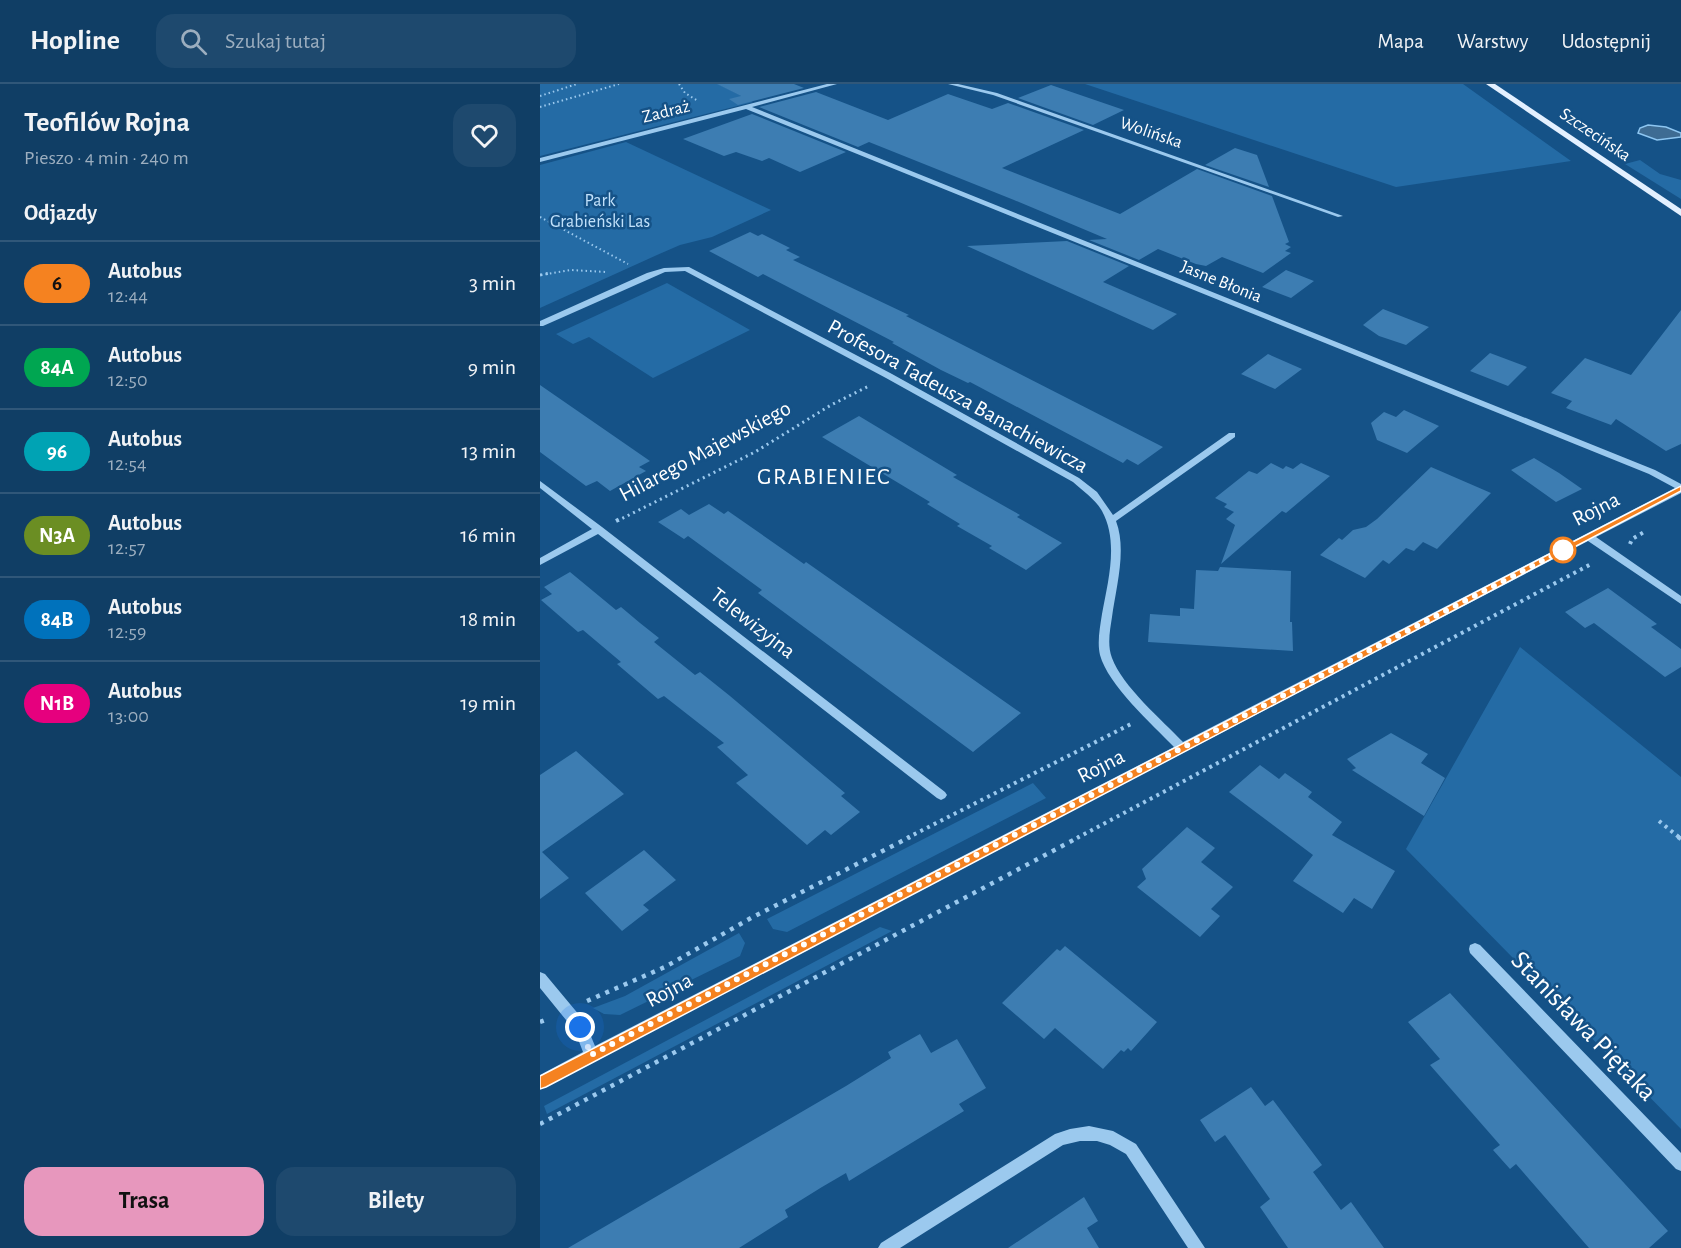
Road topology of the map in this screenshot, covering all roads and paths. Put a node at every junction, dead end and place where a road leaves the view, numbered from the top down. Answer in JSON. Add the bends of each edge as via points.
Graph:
{"nodes":[{"id":1,"x":577,"y":84,"type":"edge"},
{"id":2,"x":619,"y":84,"type":"edge"},
{"id":3,"x":834,"y":84,"type":"edge"},
{"id":4,"x":951,"y":84,"type":"edge"},
{"id":5,"x":1490,"y":84,"type":"edge"},
{"id":6,"x":540,"y":96,"type":"edge"},
{"id":7,"x":540,"y":107,"type":"edge"},
{"id":8,"x":747,"y":107,"type":"junction"},
{"id":9,"x":540,"y":160,"type":"edge"},
{"id":10,"x":1681,"y":213,"type":"edge"},
{"id":11,"x":1340,"y":216,"type":"dead end"},
{"id":12,"x":540,"y":217,"type":"edge"},
{"id":13,"x":540,"y":275,"type":"edge"},
{"id":14,"x":650,"y":275,"type":"junction"},
{"id":15,"x":540,"y":324,"type":"edge"},
{"id":16,"x":889,"y":376,"type":"junction"},
{"id":17,"x":1232,"y":435,"type":"dead end"},
{"id":18,"x":540,"y":484,"type":"edge"},
{"id":19,"x":1681,"y":489,"type":"edge"},
{"id":20,"x":1112,"y":520,"type":"junction"},
{"id":21,"x":599,"y":529,"type":"junction"},
{"id":22,"x":1651,"y":529,"type":"dead end"},
{"id":23,"x":1589,"y":537,"type":"junction"},
{"id":24,"x":1627,"y":550,"type":"dead end"},
{"id":25,"x":1599,"y":560,"type":"dead end"},
{"id":26,"x":540,"y":562,"type":"edge"},
{"id":27,"x":1681,"y":601,"type":"edge"},
{"id":28,"x":1151,"y":715,"type":"junction"},
{"id":29,"x":1182,"y":748,"type":"junction"},
{"id":30,"x":941,"y":795,"type":"dead end"},
{"id":31,"x":1659,"y":821,"type":"dead end"},
{"id":32,"x":1681,"y":839,"type":"edge"},
{"id":33,"x":1475,"y":950,"type":"dead end"},
{"id":34,"x":540,"y":978,"type":"edge"},
{"id":35,"x":567,"y":1009,"type":"junction"},
{"id":36,"x":540,"y":1022,"type":"edge"},
{"id":37,"x":591,"y":1055,"type":"junction"},
{"id":38,"x":540,"y":1082,"type":"edge"},
{"id":39,"x":540,"y":1124,"type":"edge"},
{"id":40,"x":1681,"y":1164,"type":"edge"},
{"id":41,"x":886,"y":1248,"type":"edge"},
{"id":42,"x":1197,"y":1248,"type":"edge"}],
"edges":[{"from":1,"to":6,"type":"path"},
{"from":2,"to":7,"type":"path"},
{"from":3,"to":8,"type":"street","name":"Zadraż"},
{"from":4,"to":11,"type":"street","name":"Wolińska","via":[[995,94]]},
{"from":5,"to":10,"type":"main road","name":"Szczecińska"},
{"from":8,"to":9,"type":"street","name":"Zadraż"},
{"from":8,"to":19,"type":"street","name":"Jasne Błonia","via":[[1652,472]]},
{"from":12,"to":14,"type":"path"},
{"from":13,"to":14,"type":"path","via":[[570,270]]},
{"from":14,"to":15,"type":"street","name":"Profesora Tadeusza Banachiewicza"},
{"from":14,"to":16,"type":"street","name":"Profesora Tadeusza Banachiewicza","via":[[686,269]]},
{"from":16,"to":20,"type":"street","name":"Profesora Tadeusza Banachiewicza","via":[[1070,476],[1096,497]]},
{"from":16,"to":21,"type":"path","name":"Hilarego Majewskiego","via":[[831,405],[755,452]]},
{"from":17,"to":20,"type":"street"},
{"from":18,"to":21,"type":"street","name":"Telewizyjna"},
{"from":19,"to":23,"type":"street","name":"Rojna"},
{"from":20,"to":28,"type":"street","name":"Profesora Tadeusza Banachiewicza","via":[[1117,542],[1105,656],[1117,677]]},
{"from":21,"to":26,"type":"street"},
{"from":21,"to":30,"type":"street","name":"Telewizyjna"},
{"from":22,"to":24,"type":"path","via":[[1632,539]]},
{"from":23,"to":27,"type":"street"},
{"from":23,"to":29,"type":"street","name":"Rojna"},
{"from":25,"to":39,"type":"path"},
{"from":28,"to":29,"type":"street","name":"Profesora Tadeusza Banachiewicza"},
{"from":28,"to":35,"type":"path","via":[[664,966]]},
{"from":29,"to":37,"type":"street","name":"Rojna"},
{"from":31,"to":32,"type":"path"},
{"from":33,"to":40,"type":"street","name":"Stanisława Piętaka"},
{"from":34,"to":35,"type":"street"},
{"from":35,"to":36,"type":"path"},
{"from":35,"to":37,"type":"street","via":[[580,1027]]},
{"from":37,"to":38,"type":"street","name":"Rojna"},
{"from":41,"to":42,"type":"street","via":[[1060,1139],[1081,1133],[1117,1139],[1131,1149]]}]}
